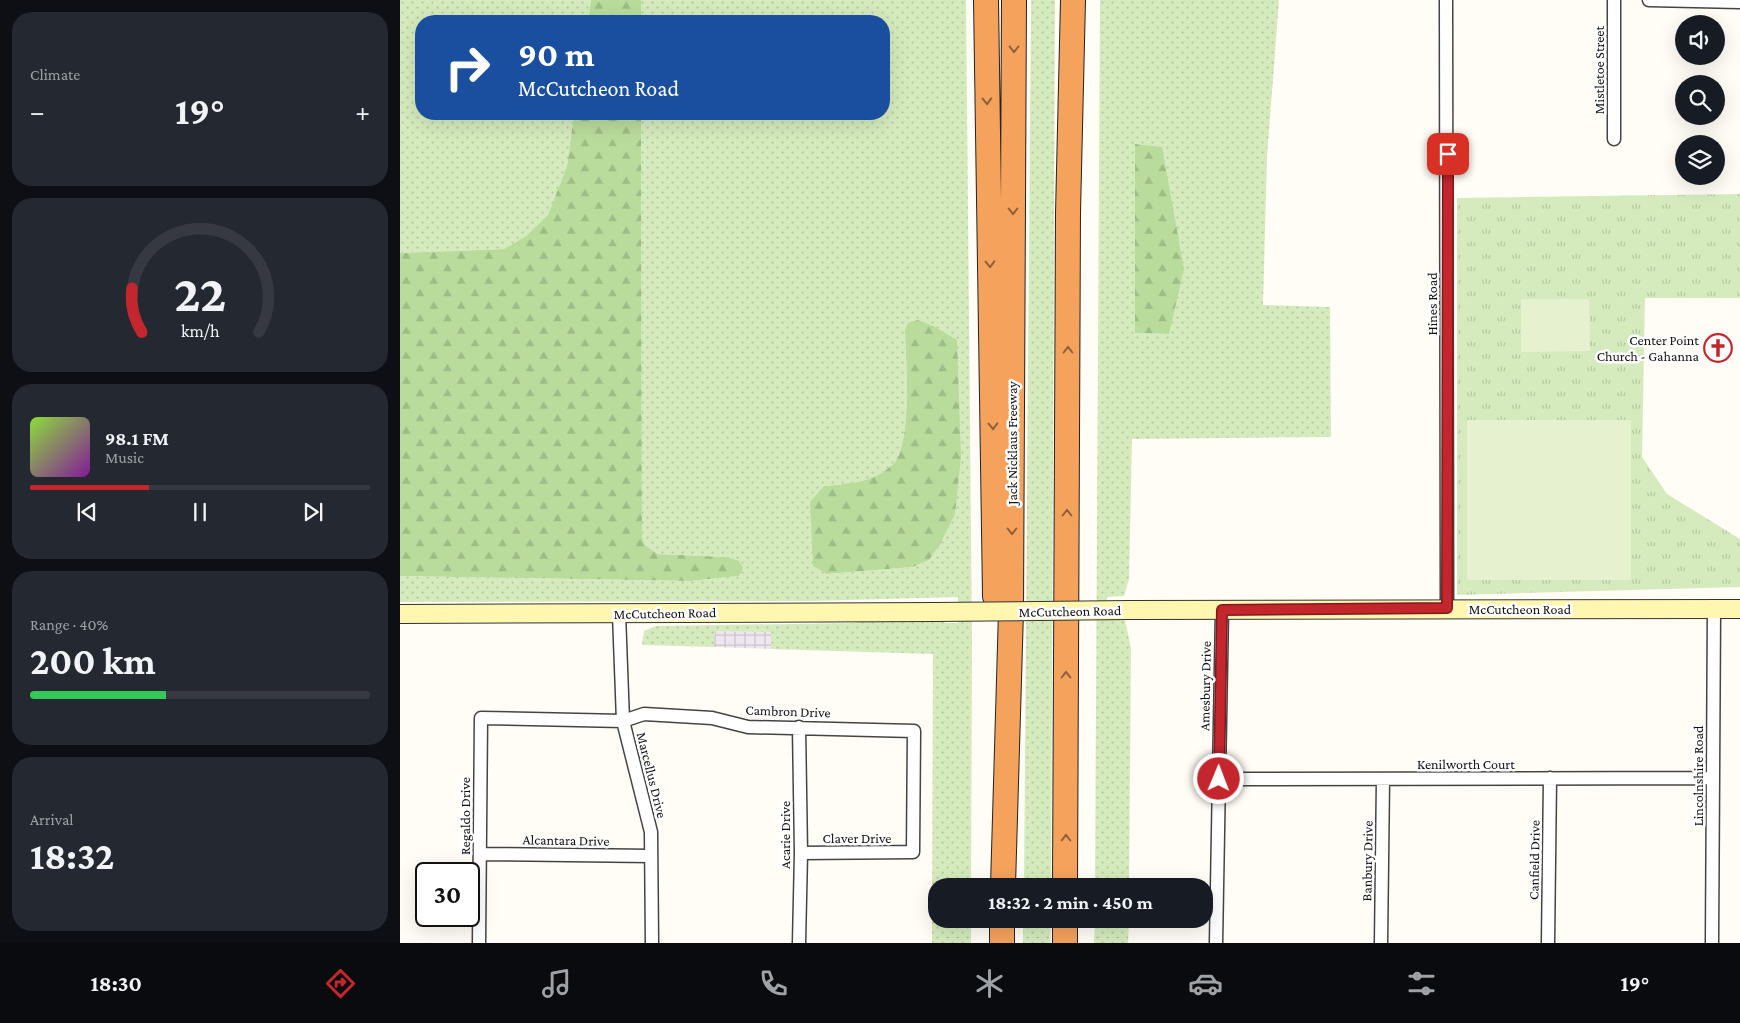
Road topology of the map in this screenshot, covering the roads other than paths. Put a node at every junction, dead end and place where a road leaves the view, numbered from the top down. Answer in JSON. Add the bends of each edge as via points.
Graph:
{"nodes":[{"id":1,"x":986,"y":0,"type":"edge"},
{"id":2,"x":1014,"y":0,"type":"edge"},
{"id":3,"x":1073,"y":0,"type":"edge"},
{"id":4,"x":1446,"y":0,"type":"edge"},
{"id":5,"x":1614,"y":0,"type":"edge"},
{"id":6,"x":1649,"y":0,"type":"edge"},
{"id":7,"x":1740,"y":2,"type":"edge"},
{"id":8,"x":1614,"y":139,"type":"dead end"},
{"id":9,"x":1447,"y":608,"type":"junction"},
{"id":10,"x":1714,"y":609,"type":"junction"},
{"id":11,"x":1740,"y":609,"type":"edge"},
{"id":12,"x":1222,"y":610,"type":"junction"},
{"id":13,"x":400,"y":614,"type":"edge"},
{"id":14,"x":619,"y":614,"type":"junction"},
{"id":15,"x":481,"y":718,"type":"joint"},
{"id":16,"x":623,"y":721,"type":"junction"},
{"id":17,"x":799,"y":727,"type":"junction"},
{"id":18,"x":1550,"y":778,"type":"junction"},
{"id":19,"x":1713,"y":778,"type":"junction"},
{"id":20,"x":1219,"y":779,"type":"junction"},
{"id":21,"x":1383,"y":779,"type":"junction"},
{"id":22,"x":913,"y":852,"type":"joint"},
{"id":23,"x":801,"y":853,"type":"junction"},
{"id":24,"x":480,"y":854,"type":"junction"},
{"id":25,"x":651,"y":856,"type":"junction"},
{"id":26,"x":997,"y":878,"type":"edge"},
{"id":27,"x":1003,"y":878,"type":"edge"},
{"id":28,"x":1066,"y":878,"type":"edge"},
{"id":29,"x":998,"y":928,"type":"edge"},
{"id":30,"x":1002,"y":928,"type":"edge"},
{"id":31,"x":1065,"y":928,"type":"edge"},
{"id":32,"x":479,"y":943,"type":"edge"},
{"id":33,"x":652,"y":943,"type":"edge"},
{"id":34,"x":799,"y":943,"type":"edge"},
{"id":35,"x":998,"y":943,"type":"edge"},
{"id":36,"x":1002,"y":943,"type":"edge"},
{"id":37,"x":1065,"y":943,"type":"edge"},
{"id":38,"x":1216,"y":943,"type":"edge"},
{"id":39,"x":1381,"y":943,"type":"edge"},
{"id":40,"x":1548,"y":943,"type":"edge"},
{"id":41,"x":1712,"y":943,"type":"edge"}],
"edges":[{"from":1,"to":26,"type":"highway","one_way":true},
{"from":2,"to":27,"type":"highway","name":"Jack Nicklaus Freeway","one_way":true,"via":[[1011,611]]},
{"from":28,"to":3,"type":"highway","one_way":true,"via":[[1068,213]]},
{"from":4,"to":9,"type":"street","name":"Hines Road"},
{"from":5,"to":8,"type":"street","name":"Mistletoe Street"},
{"from":6,"to":7,"type":"street"},
{"from":9,"to":10,"type":"main road","name":"McCutcheon Road"},
{"from":9,"to":12,"type":"main road","name":"McCutcheon Road"},
{"from":10,"to":11,"type":"main road","name":"McCutcheon Road"},
{"from":10,"to":19,"type":"street","name":"Lincolnshire Road"},
{"from":12,"to":14,"type":"main road","name":"McCutcheon Road","bridge":true},
{"from":12,"to":20,"type":"street","name":"Amesbury Drive"},
{"from":13,"to":14,"type":"main road","name":"McCutcheon Road"},
{"from":14,"to":16,"type":"street","name":"Marcellus Drive"},
{"from":15,"to":16,"type":"street","name":"Cambron Drive"},
{"from":15,"to":24,"type":"street","name":"Regaldo Drive"},
{"from":16,"to":17,"type":"street","name":"Cambron Drive","via":[[644,714],[712,718],[748,727]]},
{"from":16,"to":25,"type":"street","name":"Marcellus Drive","via":[[652,832]]},
{"from":17,"to":22,"type":"street","name":"Cambron Drive","via":[[914,730]]},
{"from":17,"to":23,"type":"street","name":"Acarie Drive"},
{"from":18,"to":19,"type":"street","name":"Kenilworth Court"},
{"from":18,"to":21,"type":"street","name":"Kenilworth Court"},
{"from":18,"to":40,"type":"street","name":"Canfield Drive"},
{"from":19,"to":41,"type":"street","name":"Lincolnshire Road"},
{"from":20,"to":21,"type":"street","name":"Kenilworth Court"},
{"from":20,"to":38,"type":"street","name":"Amesbury Drive"},
{"from":21,"to":39,"type":"street","name":"Banbury Drive"},
{"from":22,"to":23,"type":"street","name":"Claver Drive"},
{"from":23,"to":34,"type":"street","name":"Acarie Drive"},
{"from":24,"to":25,"type":"street","name":"Alcantara Drive"},
{"from":24,"to":32,"type":"street","name":"Regaldo Drive"},
{"from":25,"to":33,"type":"street","name":"Marcellus Drive"},
{"from":29,"to":35,"type":"highway"},
{"from":30,"to":36,"type":"highway"},
{"from":31,"to":37,"type":"highway"}]}
